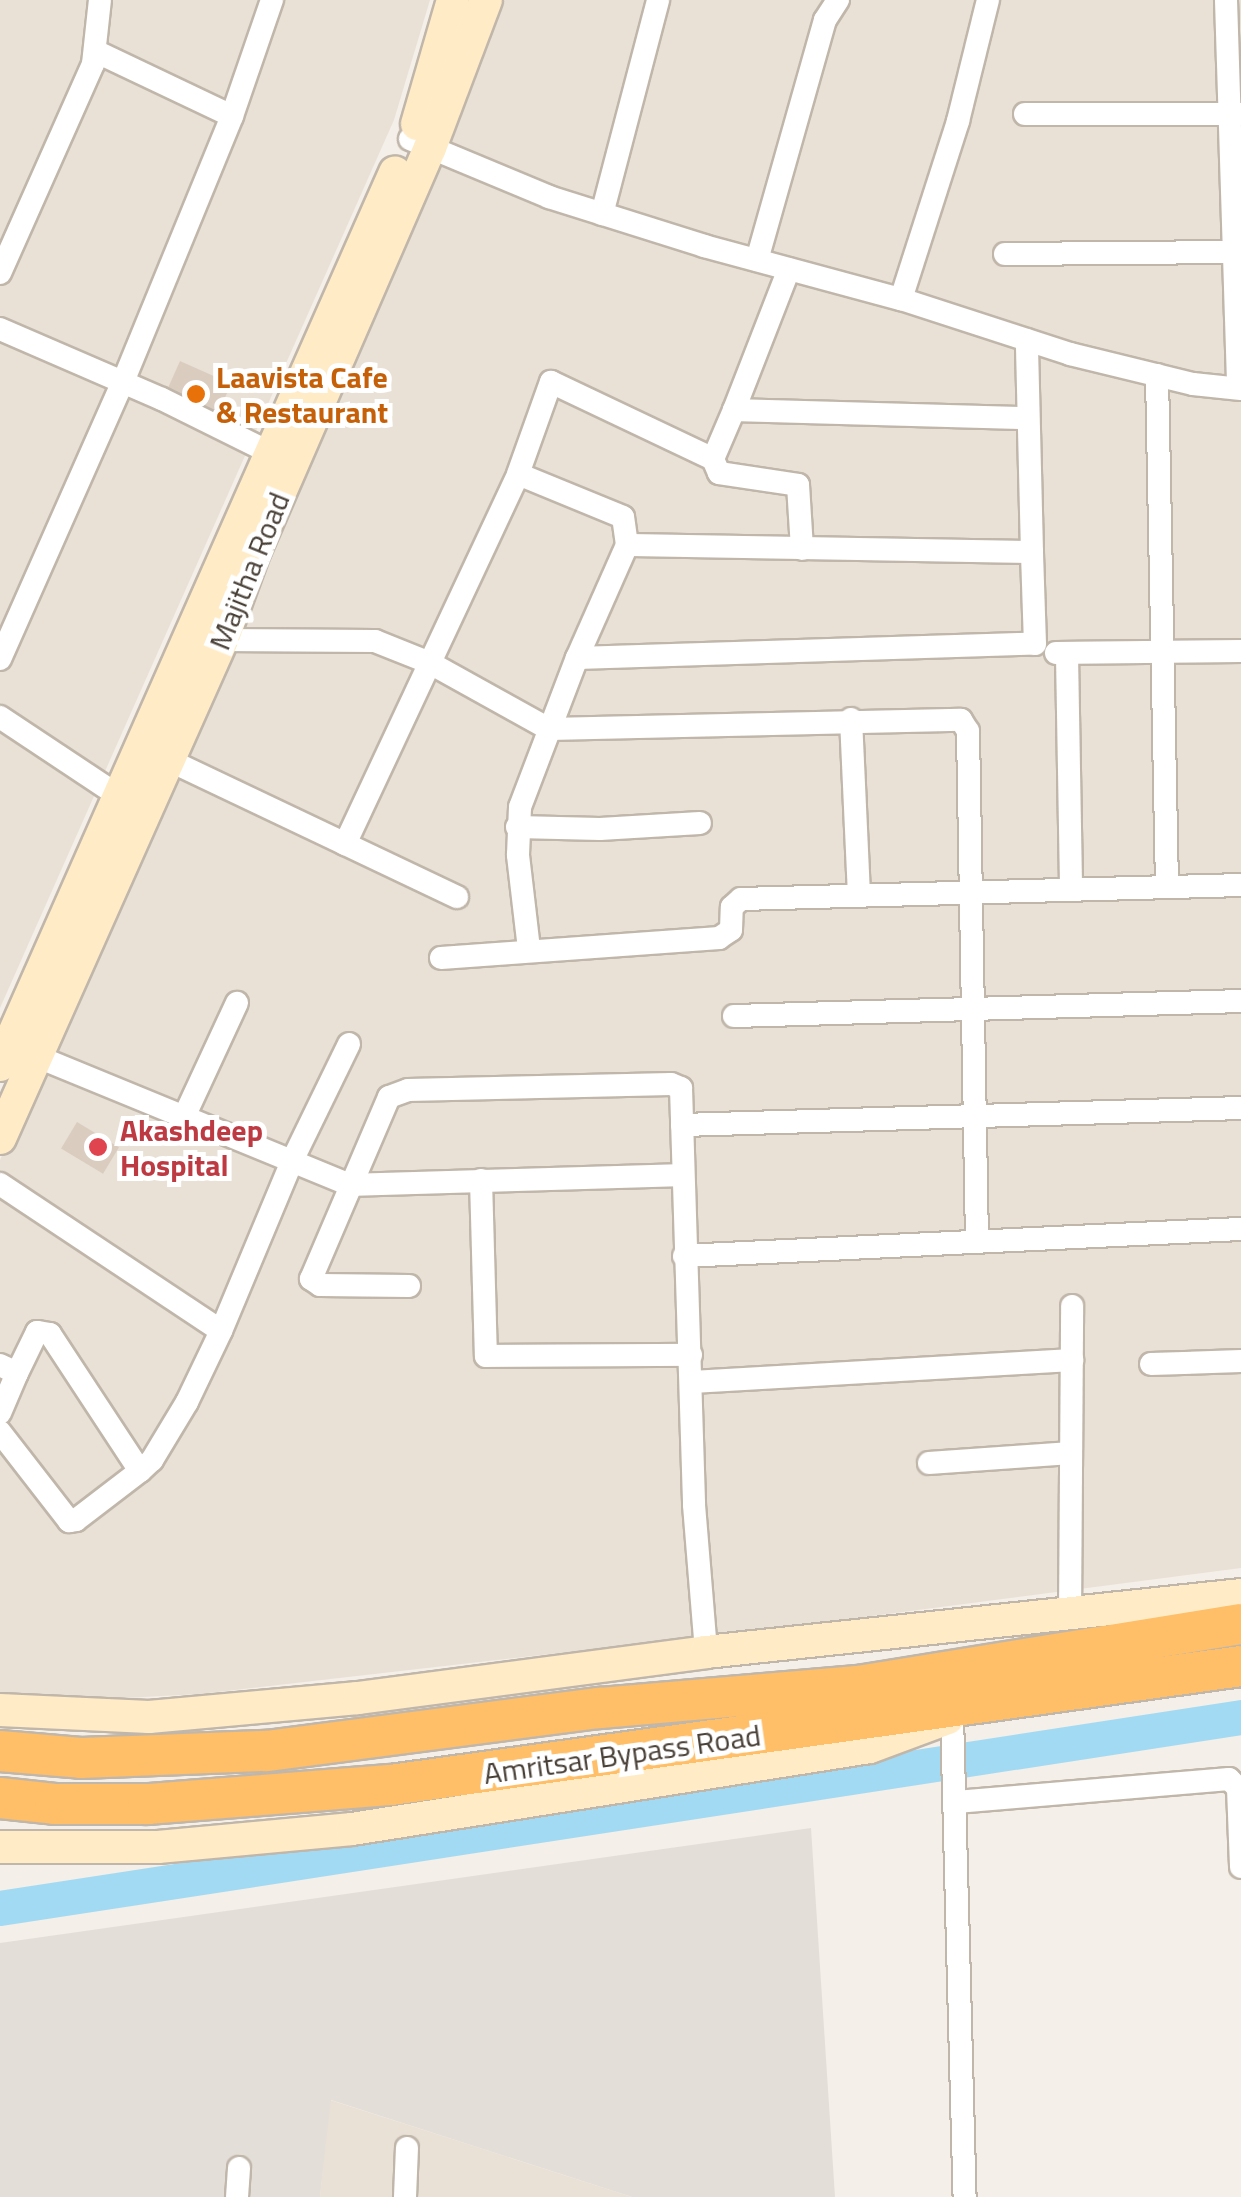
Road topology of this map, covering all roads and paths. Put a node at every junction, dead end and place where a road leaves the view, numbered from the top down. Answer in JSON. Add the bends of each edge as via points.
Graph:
{"nodes":[{"id":1,"x":100,"y":0,"type":"edge"},
{"id":2,"x":272,"y":0,"type":"edge"},
{"id":3,"x":453,"y":0,"type":"edge"},
{"id":4,"x":486,"y":0,"type":"edge"},
{"id":5,"x":658,"y":0,"type":"edge"},
{"id":6,"x":838,"y":0,"type":"edge"},
{"id":7,"x":988,"y":0,"type":"edge"},
{"id":8,"x":1226,"y":0,"type":"edge"},
{"id":9,"x":98,"y":52,"type":"junction"},
{"id":10,"x":1025,"y":114,"type":"dead end"},
{"id":11,"x":1236,"y":114,"type":"edge"},
{"id":12,"x":232,"y":116,"type":"junction"},
{"id":13,"x":420,"y":143,"type":"junction"},
{"id":14,"x":602,"y":214,"type":"junction"},
{"id":15,"x":1238,"y":252,"type":"edge"},
{"id":16,"x":1005,"y":254,"type":"dead end"},
{"id":17,"x":756,"y":260,"type":"junction"},
{"id":18,"x":789,"y":269,"type":"junction"},
{"id":19,"x":0,"y":273,"type":"edge"},
{"id":20,"x":901,"y":298,"type":"junction"},
{"id":21,"x":0,"y":330,"type":"edge"},
{"id":22,"x":1027,"y":340,"type":"junction"},
{"id":23,"x":1157,"y":376,"type":"junction"},
{"id":24,"x":124,"y":382,"type":"junction"},
{"id":25,"x":1239,"y":388,"type":"edge"},
{"id":26,"x":734,"y":410,"type":"junction"},
{"id":27,"x":1027,"y":418,"type":"junction"},
{"id":28,"x":271,"y":452,"type":"junction"},
{"id":29,"x":713,"y":459,"type":"junction"},
{"id":30,"x":518,"y":474,"type":"junction"},
{"id":31,"x":627,"y":545,"type":"junction"},
{"id":32,"x":802,"y":549,"type":"junction"},
{"id":33,"x":1032,"y":552,"type":"junction"},
{"id":34,"x":222,"y":640,"type":"junction"},
{"id":35,"x":1035,"y":644,"type":"junction"},
{"id":36,"x":1241,"y":651,"type":"edge"},
{"id":37,"x":1161,"y":652,"type":"junction"},
{"id":38,"x":1068,"y":655,"type":"junction"},
{"id":39,"x":577,"y":658,"type":"junction"},
{"id":40,"x":0,"y":660,"type":"edge"},
{"id":41,"x":430,"y":663,"type":"junction"},
{"id":42,"x":0,"y":717,"type":"edge"},
{"id":43,"x":851,"y":720,"type":"junction"},
{"id":44,"x":549,"y":729,"type":"junction"},
{"id":45,"x":154,"y":754,"type":"junction"},
{"id":46,"x":119,"y":796,"type":"junction"},
{"id":47,"x":700,"y":823,"type":"dead end"},
{"id":48,"x":517,"y":827,"type":"junction"},
{"id":49,"x":345,"y":844,"type":"junction"},
{"id":50,"x":1168,"y":885,"type":"junction"},
{"id":51,"x":1241,"y":885,"type":"edge"},
{"id":52,"x":1071,"y":888,"type":"junction"},
{"id":53,"x":859,"y":894,"type":"junction"},
{"id":54,"x":970,"y":894,"type":"junction"},
{"id":55,"x":457,"y":898,"type":"dead end"},
{"id":56,"x":529,"y":949,"type":"junction"},
{"id":57,"x":441,"y":958,"type":"dead end"},
{"id":58,"x":1241,"y":1001,"type":"edge"},
{"id":59,"x":237,"y":1003,"type":"dead end"},
{"id":60,"x":973,"y":1009,"type":"junction"},
{"id":61,"x":734,"y":1016,"type":"dead end"},
{"id":62,"x":349,"y":1044,"type":"dead end"},
{"id":63,"x":16,"y":1056,"type":"edge"},
{"id":64,"x":1241,"y":1108,"type":"edge"},
{"id":65,"x":184,"y":1116,"type":"junction"},
{"id":66,"x":973,"y":1118,"type":"junction"},
{"id":67,"x":682,"y":1125,"type":"junction"},
{"id":68,"x":0,"y":1138,"type":"edge"},
{"id":69,"x":292,"y":1161,"type":"junction"},
{"id":70,"x":684,"y":1175,"type":"junction"},
{"id":71,"x":481,"y":1180,"type":"junction"},
{"id":72,"x":0,"y":1184,"type":"edge"},
{"id":73,"x":350,"y":1185,"type":"junction"},
{"id":74,"x":1241,"y":1229,"type":"edge"},
{"id":75,"x":977,"y":1241,"type":"junction"},
{"id":76,"x":684,"y":1256,"type":"junction"},
{"id":77,"x":409,"y":1286,"type":"dead end"},
{"id":78,"x":1072,"y":1306,"type":"dead end"},
{"id":79,"x":221,"y":1330,"type":"junction"},
{"id":80,"x":691,"y":1355,"type":"junction"},
{"id":81,"x":1072,"y":1360,"type":"junction"},
{"id":82,"x":1241,"y":1361,"type":"edge"},
{"id":83,"x":1151,"y":1364,"type":"dead end"},
{"id":84,"x":8,"y":1369,"type":"edge"},
{"id":85,"x":692,"y":1382,"type":"junction"},
{"id":86,"x":0,"y":1414,"type":"edge"},
{"id":87,"x":0,"y":1432,"type":"edge"},
{"id":88,"x":1071,"y":1452,"type":"junction"},
{"id":89,"x":929,"y":1463,"type":"dead end"},
{"id":90,"x":140,"y":1471,"type":"junction"},
{"id":91,"x":1241,"y":1595,"type":"edge"},
{"id":92,"x":1070,"y":1616,"type":"junction"},
{"id":93,"x":1241,"y":1624,"type":"edge"},
{"id":94,"x":706,"y":1652,"type":"junction"},
{"id":95,"x":1241,"y":1666,"type":"edge"},
{"id":96,"x":0,"y":1710,"type":"edge"},
{"id":97,"x":963,"y":1721,"type":"junction"},
{"id":98,"x":0,"y":1751,"type":"edge"},
{"id":99,"x":956,"y":1795,"type":"junction"},
{"id":100,"x":0,"y":1798,"type":"edge"},
{"id":101,"x":0,"y":1847,"type":"edge"},
{"id":102,"x":1241,"y":1867,"type":"edge"},
{"id":103,"x":407,"y":2148,"type":"dead end"},
{"id":104,"x":239,"y":2168,"type":"dead end"},
{"id":105,"x":236,"y":2197,"type":"edge"},
{"id":106,"x":406,"y":2197,"type":"edge"},
{"id":107,"x":965,"y":2197,"type":"edge"}],
"edges":[{"from":1,"to":9,"type":"street"},
{"from":2,"to":12,"type":"street"},
{"from":3,"to":13,"type":"main road","name":"Majitha Road"},
{"from":4,"to":13,"type":"main road","name":"Majitha Road"},
{"from":5,"to":14,"type":"street"},
{"from":6,"to":17,"type":"street","via":[[824,20]]},
{"from":7,"to":20,"type":"street","via":[[958,122]]},
{"from":8,"to":11,"type":"street"},
{"from":9,"to":12,"type":"street"},
{"from":9,"to":19,"type":"street"},
{"from":10,"to":11,"type":"street"},
{"from":11,"to":15,"type":"street"},
{"from":12,"to":24,"type":"street"},
{"from":13,"to":14,"type":"street"},
{"from":13,"to":28,"type":"main road","name":"Majitha Road"},
{"from":13,"to":34,"type":"main road","name":"Majitha Road"},
{"from":14,"to":17,"type":"street"},
{"from":15,"to":16,"type":"street"},
{"from":15,"to":25,"type":"street"},
{"from":17,"to":18,"type":"street"},
{"from":18,"to":20,"type":"street"},
{"from":18,"to":26,"type":"street"},
{"from":20,"to":22,"type":"street"},
{"from":21,"to":24,"type":"street"},
{"from":22,"to":23,"type":"street"},
{"from":22,"to":27,"type":"street"},
{"from":23,"to":25,"type":"street"},
{"from":23,"to":37,"type":"street"},
{"from":24,"to":28,"type":"street"},
{"from":24,"to":40,"type":"street"},
{"from":26,"to":27,"type":"street"},
{"from":26,"to":29,"type":"street"},
{"from":27,"to":33,"type":"street"},
{"from":28,"to":45,"type":"main road","name":"Majitha Road"},
{"from":29,"to":30,"type":"street","via":[[554,382]]},
{"from":29,"to":32,"type":"street","via":[[719,474],[798,485]]},
{"from":30,"to":31,"type":"street","via":[[623,517]]},
{"from":30,"to":41,"type":"street"},
{"from":31,"to":32,"type":"street"},
{"from":31,"to":39,"type":"street"},
{"from":32,"to":33,"type":"street"},
{"from":33,"to":35,"type":"street"},
{"from":34,"to":41,"type":"street","via":[[362,638]]},
{"from":34,"to":45,"type":"main road","name":"Majitha Road"},
{"from":35,"to":38,"type":"street"},
{"from":35,"to":39,"type":"street"},
{"from":36,"to":37,"type":"street"},
{"from":37,"to":38,"type":"street"},
{"from":37,"to":50,"type":"street"},
{"from":38,"to":52,"type":"street"},
{"from":39,"to":44,"type":"street"},
{"from":41,"to":44,"type":"street"},
{"from":41,"to":49,"type":"street"},
{"from":42,"to":46,"type":"street"},
{"from":43,"to":44,"type":"street"},
{"from":43,"to":53,"type":"street"},
{"from":43,"to":54,"type":"street","via":[[954,718],[966,724]]},
{"from":44,"to":48,"type":"street"},
{"from":45,"to":46,"type":"main road","name":"Majitha Road"},
{"from":45,"to":49,"type":"street"},
{"from":45,"to":63,"type":"main road","name":"Majitha Road"},
{"from":46,"to":63,"type":"main road","name":"Majitha Road"},
{"from":47,"to":48,"type":"street"},
{"from":48,"to":56,"type":"street"},
{"from":49,"to":55,"type":"street"},
{"from":50,"to":51,"type":"street"},
{"from":50,"to":52,"type":"street"},
{"from":52,"to":54,"type":"street"},
{"from":53,"to":54,"type":"street"},
{"from":53,"to":56,"type":"street","via":[[741,899],[732,907],[730,930],[719,938]]},
{"from":54,"to":60,"type":"street"},
{"from":56,"to":57,"type":"street"},
{"from":58,"to":60,"type":"street"},
{"from":59,"to":65,"type":"street"},
{"from":60,"to":61,"type":"street"},
{"from":60,"to":66,"type":"street"},
{"from":62,"to":69,"type":"street"},
{"from":63,"to":65,"type":"street"},
{"from":63,"to":68,"type":"main road","name":"Majitha Road"},
{"from":64,"to":66,"type":"street"},
{"from":65,"to":69,"type":"street"},
{"from":66,"to":67,"type":"street"},
{"from":66,"to":75,"type":"street"},
{"from":67,"to":70,"type":"street"},
{"from":67,"to":73,"type":"street","via":[[682,1088],[676,1084],[408,1090],[384,1103]]},
{"from":69,"to":73,"type":"street"},
{"from":69,"to":79,"type":"street"},
{"from":70,"to":71,"type":"street"},
{"from":70,"to":76,"type":"street"},
{"from":71,"to":73,"type":"street"},
{"from":71,"to":80,"type":"street","via":[[486,1356]]},
{"from":72,"to":79,"type":"street"},
{"from":73,"to":77,"type":"street","via":[[312,1282]]},
{"from":74,"to":75,"type":"street"},
{"from":75,"to":76,"type":"street"},
{"from":76,"to":80,"type":"street"},
{"from":78,"to":81,"type":"street"},
{"from":79,"to":90,"type":"street","via":[[188,1402]]},
{"from":80,"to":85,"type":"street"},
{"from":81,"to":85,"type":"street"},
{"from":81,"to":88,"type":"street"},
{"from":82,"to":83,"type":"street"},
{"from":84,"to":86,"type":"street"},
{"from":84,"to":90,"type":"street","via":[[37,1332],[50,1334]]},
{"from":85,"to":94,"type":"street"},
{"from":87,"to":90,"type":"street","via":[[72,1522]]},
{"from":88,"to":89,"type":"street"},
{"from":88,"to":92,"type":"street"},
{"from":91,"to":92,"type":"main road"},
{"from":92,"to":94,"type":"main road"},
{"from":93,"to":98,"type":"highway","name":"Amritsar Bypass Road","via":[[858,1686],[600,1708],[266,1751],[80,1758]]},
{"from":94,"to":96,"type":"main road","via":[[358,1698],[149,1716]]},
{"from":95,"to":97,"type":"highway","name":"Amritsar Bypass Road"},
{"from":97,"to":99,"type":"street"},
{"from":97,"to":100,"type":"highway","name":"Amritsar Bypass Road","via":[[280,1796],[148,1804]]},
{"from":97,"to":101,"type":"main road","via":[[870,1747],[370,1826],[158,1847]]},
{"from":99,"to":102,"type":"street","via":[[1229,1779],[1238,1788]]},
{"from":99,"to":107,"type":"street"},
{"from":103,"to":106,"type":"street"},
{"from":104,"to":105,"type":"street"}]}
